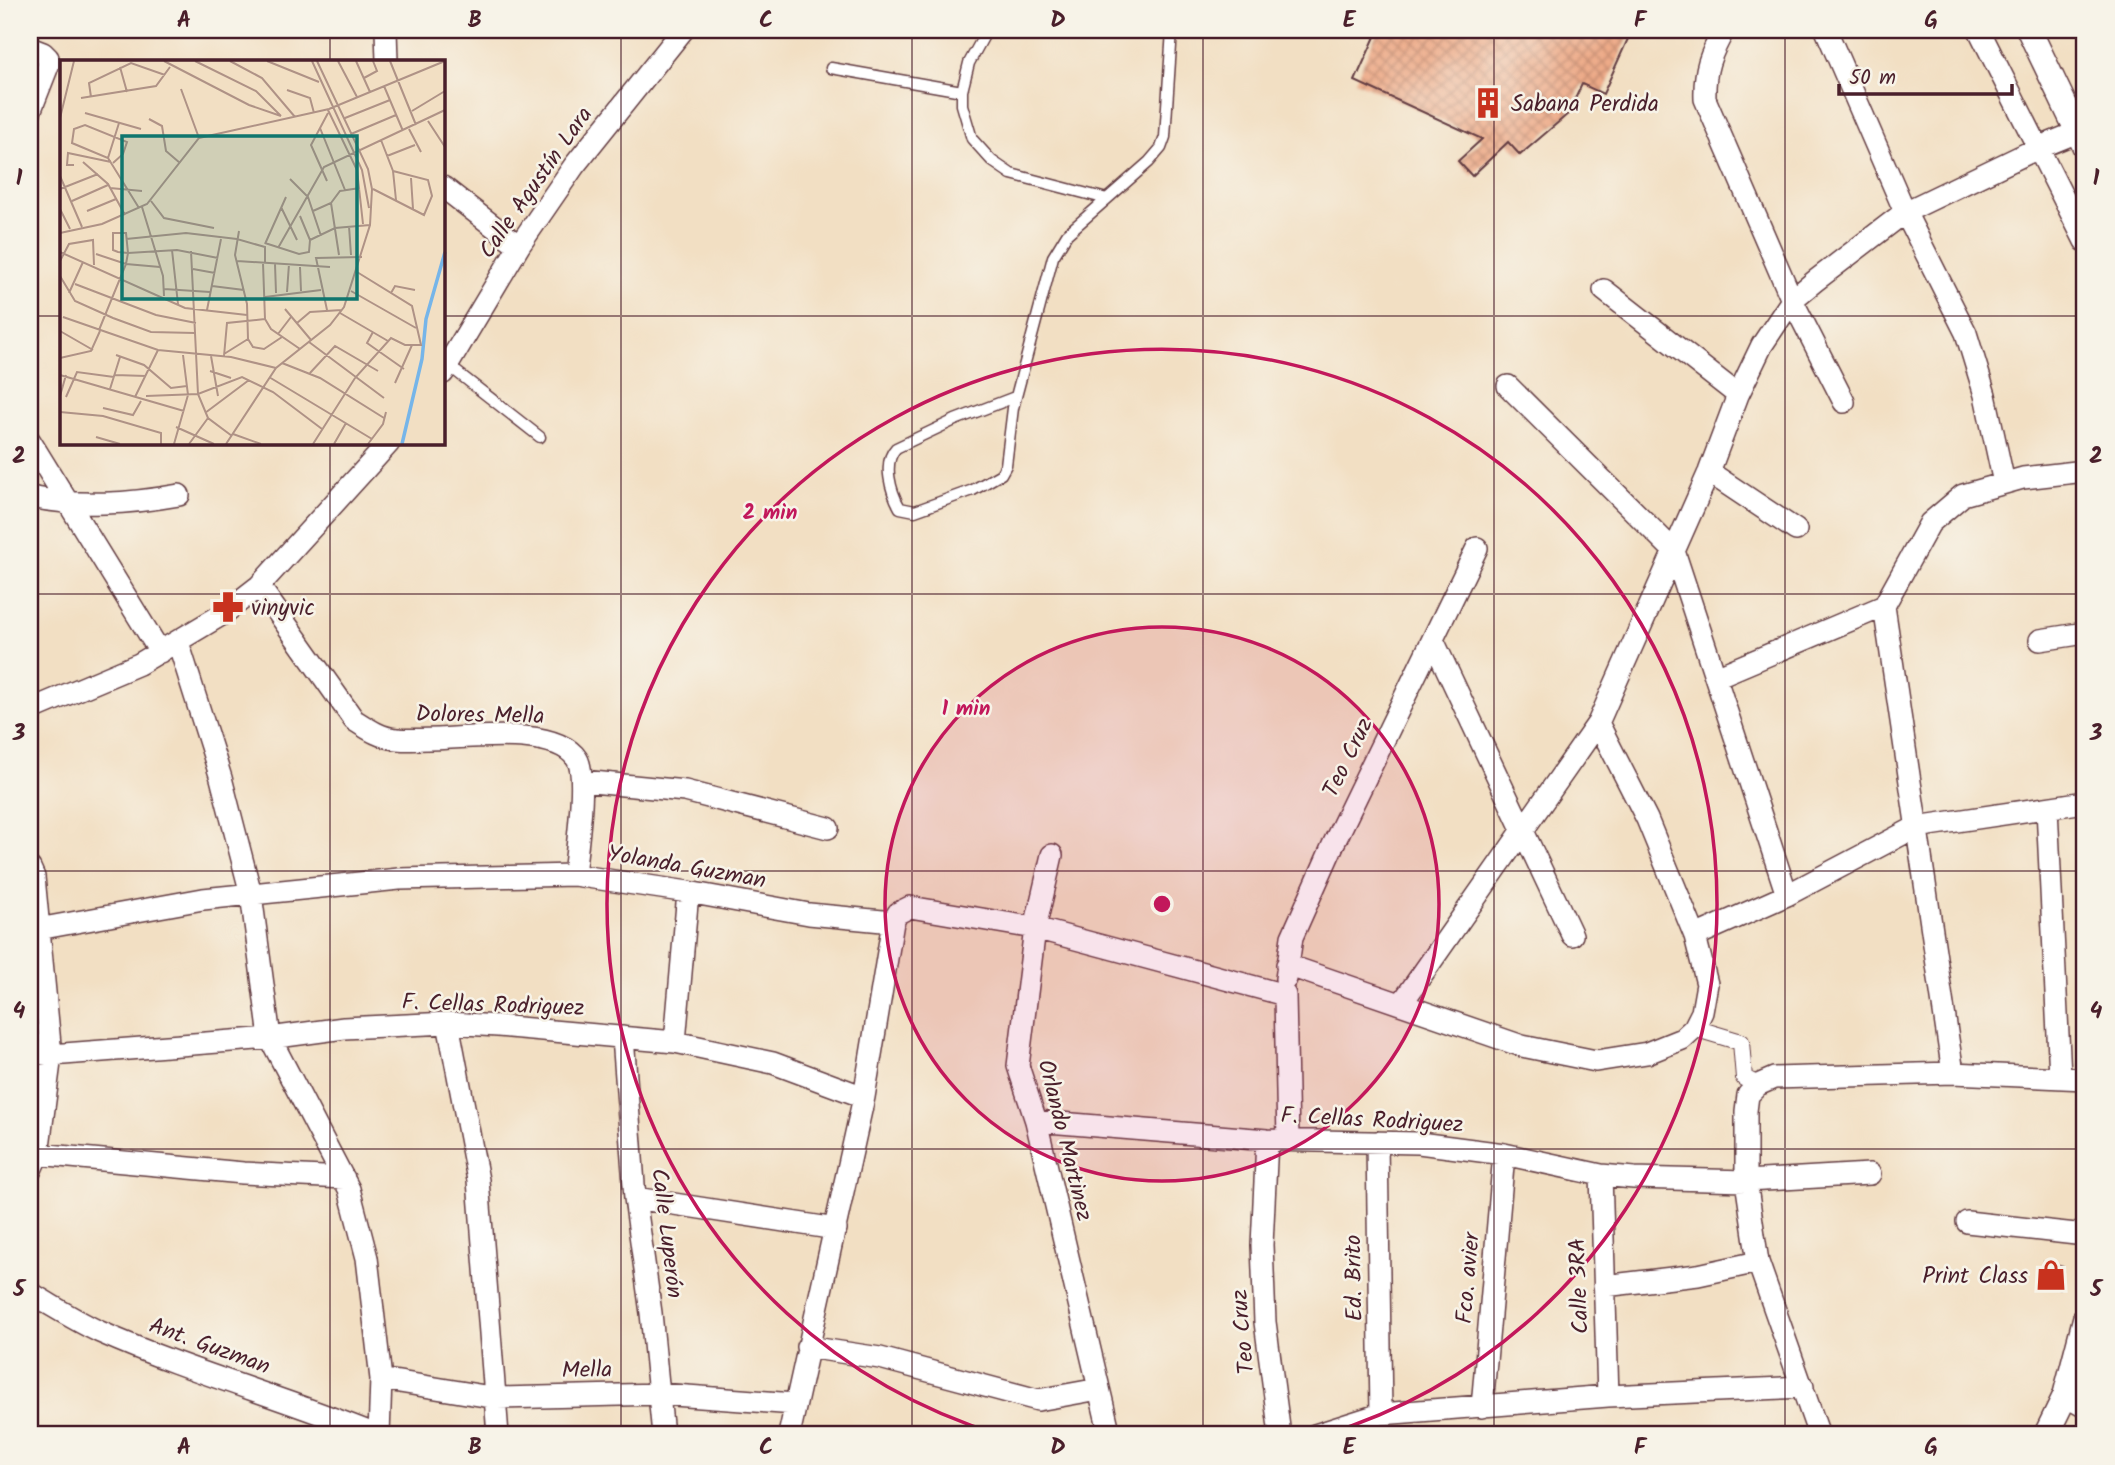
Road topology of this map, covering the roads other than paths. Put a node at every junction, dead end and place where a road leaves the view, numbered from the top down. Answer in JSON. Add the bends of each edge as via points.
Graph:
{"nodes":[{"id":1,"x":387,"y":30,"type":"edge"},
{"id":2,"x":683,"y":30,"type":"edge"},
{"id":3,"x":987,"y":30,"type":"edge"},
{"id":4,"x":1172,"y":30,"type":"edge"},
{"id":5,"x":1724,"y":30,"type":"edge"},
{"id":6,"x":1826,"y":30,"type":"edge"},
{"id":7,"x":1979,"y":30,"type":"edge"},
{"id":8,"x":2029,"y":30,"type":"edge"},
{"id":9,"x":30,"y":48,"type":"edge"},
{"id":10,"x":387,"y":60,"type":"edge"},
{"id":11,"x":831,"y":68,"type":"dead end"},
{"id":12,"x":962,"y":91,"type":"junction"},
{"id":13,"x":30,"y":112,"type":"edge"},
{"id":14,"x":2083,"y":136,"type":"edge"},
{"id":15,"x":2038,"y":148,"type":"junction"},
{"id":16,"x":444,"y":188,"type":"edge"},
{"id":17,"x":1107,"y":199,"type":"junction"},
{"id":18,"x":1905,"y":212,"type":"junction"},
{"id":19,"x":2085,"y":241,"type":"edge"},
{"id":20,"x":519,"y":246,"type":"junction"},
{"id":21,"x":1604,"y":290,"type":"dead end"},
{"id":22,"x":1792,"y":300,"type":"junction"},
{"id":23,"x":445,"y":369,"type":"edge"},
{"id":24,"x":1508,"y":386,"type":"dead end"},
{"id":25,"x":1738,"y":395,"type":"junction"},
{"id":26,"x":1015,"y":397,"type":"junction"},
{"id":27,"x":1844,"y":402,"type":"dead end"},
{"id":28,"x":540,"y":438,"type":"dead end"},
{"id":29,"x":30,"y":441,"type":"edge"},
{"id":30,"x":388,"y":444,"type":"edge"},
{"id":31,"x":2085,"y":471,"type":"edge"},
{"id":32,"x":1709,"y":472,"type":"junction"},
{"id":33,"x":2004,"y":483,"type":"junction"},
{"id":34,"x":179,"y":495,"type":"dead end"},
{"id":35,"x":30,"y":497,"type":"edge"},
{"id":36,"x":68,"y":503,"type":"junction"},
{"id":37,"x":1796,"y":530,"type":"dead end"},
{"id":38,"x":1477,"y":548,"type":"dead end"},
{"id":39,"x":1674,"y":551,"type":"junction"},
{"id":40,"x":260,"y":586,"type":"junction"},
{"id":41,"x":1884,"y":606,"type":"junction"},
{"id":42,"x":2085,"y":633,"type":"edge"},
{"id":43,"x":1433,"y":640,"type":"junction"},
{"id":44,"x":2040,"y":640,"type":"dead end"},
{"id":45,"x":169,"y":647,"type":"junction"},
{"id":46,"x":1716,"y":677,"type":"junction"},
{"id":47,"x":30,"y":710,"type":"edge"},
{"id":48,"x":1598,"y":723,"type":"junction"},
{"id":49,"x":582,"y":781,"type":"junction"},
{"id":50,"x":2085,"y":802,"type":"edge"},
{"id":51,"x":2047,"y":808,"type":"junction"},
{"id":52,"x":1916,"y":827,"type":"junction"},
{"id":53,"x":828,"y":828,"type":"dead end"},
{"id":54,"x":1522,"y":832,"type":"junction"},
{"id":55,"x":1052,"y":855,"type":"dead end"},
{"id":56,"x":30,"y":868,"type":"edge"},
{"id":57,"x":573,"y":875,"type":"junction"},
{"id":58,"x":688,"y":892,"type":"junction"},
{"id":59,"x":251,"y":894,"type":"junction"},
{"id":60,"x":1787,"y":895,"type":"junction"},
{"id":61,"x":893,"y":922,"type":"junction"},
{"id":62,"x":1035,"y":928,"type":"junction"},
{"id":63,"x":38,"y":929,"type":"junction"},
{"id":64,"x":1572,"y":935,"type":"dead end"},
{"id":65,"x":1695,"y":936,"type":"junction"},
{"id":66,"x":1287,"y":965,"type":"junction"},
{"id":67,"x":1285,"y":995,"type":"junction"},
{"id":68,"x":1402,"y":1003,"type":"junction"},
{"id":69,"x":448,"y":1023,"type":"junction"},
{"id":70,"x":1694,"y":1028,"type":"junction"},
{"id":71,"x":623,"y":1037,"type":"junction"},
{"id":72,"x":270,"y":1038,"type":"junction"},
{"id":73,"x":675,"y":1042,"type":"junction"},
{"id":74,"x":30,"y":1052,"type":"edge"},
{"id":75,"x":51,"y":1055,"type":"junction"},
{"id":76,"x":1954,"y":1073,"type":"junction"},
{"id":77,"x":2060,"y":1076,"type":"junction"},
{"id":78,"x":2085,"y":1079,"type":"edge"},
{"id":79,"x":1758,"y":1085,"type":"junction"},
{"id":80,"x":864,"y":1097,"type":"junction"},
{"id":81,"x":1036,"y":1121,"type":"junction"},
{"id":82,"x":1267,"y":1140,"type":"junction"},
{"id":83,"x":1288,"y":1140,"type":"junction"},
{"id":84,"x":1377,"y":1142,"type":"junction"},
{"id":85,"x":1504,"y":1154,"type":"junction"},
{"id":86,"x":33,"y":1159,"type":"edge"},
{"id":87,"x":1870,"y":1174,"type":"dead end"},
{"id":88,"x":1601,"y":1175,"type":"junction"},
{"id":89,"x":344,"y":1178,"type":"junction"},
{"id":90,"x":1746,"y":1181,"type":"junction"},
{"id":91,"x":635,"y":1198,"type":"junction"},
{"id":92,"x":1967,"y":1222,"type":"dead end"},
{"id":93,"x":836,"y":1229,"type":"junction"},
{"id":94,"x":2085,"y":1236,"type":"edge"},
{"id":95,"x":1758,"y":1262,"type":"junction"},
{"id":96,"x":1604,"y":1286,"type":"junction"},
{"id":97,"x":30,"y":1293,"type":"edge"},
{"id":98,"x":2085,"y":1319,"type":"edge"},
{"id":99,"x":807,"y":1346,"type":"junction"},
{"id":100,"x":381,"y":1379,"type":"junction"},
{"id":101,"x":1803,"y":1387,"type":"junction"},
{"id":102,"x":1099,"y":1389,"type":"junction"},
{"id":103,"x":660,"y":1394,"type":"junction"},
{"id":104,"x":1608,"y":1396,"type":"junction"},
{"id":105,"x":497,"y":1398,"type":"junction"},
{"id":106,"x":2075,"y":1401,"type":"edge"},
{"id":107,"x":795,"y":1404,"type":"junction"},
{"id":108,"x":1482,"y":1407,"type":"junction"},
{"id":109,"x":1381,"y":1414,"type":"junction"},
{"id":110,"x":378,"y":1435,"type":"edge"},
{"id":111,"x":498,"y":1435,"type":"edge"},
{"id":112,"x":663,"y":1435,"type":"edge"},
{"id":113,"x":789,"y":1435,"type":"edge"},
{"id":114,"x":1110,"y":1435,"type":"edge"},
{"id":115,"x":1280,"y":1435,"type":"edge"},
{"id":116,"x":1315,"y":1435,"type":"edge"},
{"id":117,"x":1819,"y":1435,"type":"edge"},
{"id":118,"x":2046,"y":1435,"type":"edge"}],
"edges":[{"from":1,"to":10,"type":"street"},
{"from":2,"to":20,"type":"street","name":"Calle Agustín Lara","via":[[573,166]]},
{"from":3,"to":12,"type":"lane","via":[[969,63]]},
{"from":4,"to":17,"type":"lane","via":[[1161,148]]},
{"from":5,"to":22,"type":"street","via":[[1704,76],[1704,99]]},
{"from":6,"to":18,"type":"street"},
{"from":7,"to":15,"type":"street"},
{"from":8,"to":14,"type":"street"},
{"from":9,"to":13,"type":"street","via":[[48,58],[48,66]]},
{"from":11,"to":12,"type":"lane"},
{"from":12,"to":17,"type":"lane","via":[[972,139],[992,161],[1011,174]]},
{"from":14,"to":15,"type":"street"},
{"from":15,"to":18,"type":"street"},
{"from":15,"to":19,"type":"street"},
{"from":16,"to":20,"type":"street"},
{"from":17,"to":26,"type":"lane","via":[[1067,234],[1053,257]]},
{"from":18,"to":22,"type":"street"},
{"from":18,"to":33,"type":"street","via":[[1966,333]]},
{"from":20,"to":23,"type":"street","name":"Calle Agustín Lara"},
{"from":21,"to":25,"type":"street"},
{"from":22,"to":25,"type":"street","via":[[1762,345]]},
{"from":22,"to":27,"type":"street"},
{"from":23,"to":28,"type":"lane"},
{"from":24,"to":39,"type":"street"},
{"from":25,"to":32,"type":"street"},
{"from":26,"to":26,"type":"lane","via":[[1001,474],[973,490],[915,511],[900,508],[889,471],[896,448]]},
{"from":29,"to":36,"type":"street"},
{"from":30,"to":40,"type":"street"},
{"from":31,"to":33,"type":"street"},
{"from":32,"to":37,"type":"street"},
{"from":32,"to":39,"type":"street"},
{"from":33,"to":41,"type":"street","via":[[1963,495],[1930,523]]},
{"from":34,"to":36,"type":"street","via":[[130,503]]},
{"from":35,"to":36,"type":"street"},
{"from":36,"to":45,"type":"street"},
{"from":38,"to":43,"type":"street","name":"Teo Cruz"},
{"from":39,"to":46,"type":"street"},
{"from":39,"to":48,"type":"street"},
{"from":40,"to":45,"type":"street"},
{"from":40,"to":49,"type":"street","name":"Dolores Mella","via":[[354,720],[376,734],[397,740],[521,736],[560,743],[578,760]]},
{"from":41,"to":46,"type":"street"},
{"from":41,"to":52,"type":"street"},
{"from":42,"to":44,"type":"street"},
{"from":43,"to":54,"type":"street"},
{"from":43,"to":66,"type":"street","name":"Teo Cruz","via":[[1297,925]]},
{"from":45,"to":47,"type":"street"},
{"from":45,"to":59,"type":"street","via":[[221,778]]},
{"from":46,"to":60,"type":"street"},
{"from":48,"to":54,"type":"street"},
{"from":48,"to":65,"type":"street","via":[[1647,818]]},
{"from":49,"to":53,"type":"street","via":[[685,791]]},
{"from":49,"to":57,"type":"street"},
{"from":50,"to":51,"type":"street"},
{"from":51,"to":52,"type":"street"},
{"from":51,"to":77,"type":"street"},
{"from":52,"to":60,"type":"street"},
{"from":52,"to":76,"type":"street"},
{"from":54,"to":64,"type":"street"},
{"from":54,"to":68,"type":"street"},
{"from":55,"to":62,"type":"street","name":"Orlando Martinez"},
{"from":56,"to":63,"type":"street"},
{"from":57,"to":58,"type":"street","name":"Yolanda Guzman"},
{"from":57,"to":59,"type":"street","name":"Yolanda Guzman","via":[[398,879]]},
{"from":58,"to":61,"type":"street","name":"Yolanda Guzman","via":[[809,914]]},
{"from":58,"to":73,"type":"street"},
{"from":59,"to":63,"type":"street","name":"Yolanda Guzman"},
{"from":59,"to":72,"type":"street"},
{"from":60,"to":65,"type":"street"},
{"from":61,"to":62,"type":"street","via":[[909,907]]},
{"from":61,"to":80,"type":"street"},
{"from":62,"to":67,"type":"street"},
{"from":62,"to":81,"type":"street","name":"Orlando Martinez","via":[[1017,1058]]},
{"from":63,"to":75,"type":"street"},
{"from":65,"to":70,"type":"street","via":[[1707,984]]},
{"from":66,"to":67,"type":"street","name":"Teo Cruz"},
{"from":66,"to":68,"type":"street"},
{"from":67,"to":83,"type":"street"},
{"from":68,"to":70,"type":"street","via":[[1522,1046],[1596,1061],[1647,1053],[1682,1039]]},
{"from":69,"to":71,"type":"street","name":"F. Cellas Rodriguez"},
{"from":69,"to":72,"type":"street","name":"F. Cellas Rodriguez","via":[[344,1028]]},
{"from":69,"to":105,"type":"street","via":[[478,1180]]},
{"from":70,"to":79,"type":"street","via":[[1741,1042],[1744,1078]]},
{"from":71,"to":73,"type":"street","name":"F. Cellas Rodriguez"},
{"from":71,"to":91,"type":"street","name":"Calle Luperón"},
{"from":72,"to":75,"type":"street","name":"F. Cellas Rodriguez"},
{"from":72,"to":89,"type":"street"},
{"from":73,"to":80,"type":"street","name":"F. Cellas Rodriguez","via":[[773,1063]]},
{"from":74,"to":75,"type":"street","name":"F. Cellas Rodriguez"},
{"from":75,"to":86,"type":"street"},
{"from":76,"to":77,"type":"street"},
{"from":76,"to":79,"type":"street","via":[[1774,1078]]},
{"from":77,"to":78,"type":"street"},
{"from":79,"to":90,"type":"street","via":[[1748,1095],[1746,1111]]},
{"from":80,"to":93,"type":"street"},
{"from":81,"to":82,"type":"street","name":"F. Cellas Rodriguez"},
{"from":81,"to":102,"type":"street","name":"Orlando Martinez"},
{"from":82,"to":83,"type":"street","name":"F. Cellas Rodriguez"},
{"from":82,"to":115,"type":"street","name":"Teo Cruz","via":[[1262,1245]]},
{"from":83,"to":84,"type":"street","name":"F. Cellas Rodriguez"},
{"from":84,"to":85,"type":"street","name":"F. Cellas Rodriguez"},
{"from":84,"to":109,"type":"street","name":"Ed. Brito"},
{"from":85,"to":88,"type":"street","name":"F. Cellas Rodriguez"},
{"from":85,"to":108,"type":"street","name":"Fco. avier"},
{"from":86,"to":89,"type":"street"},
{"from":87,"to":90,"type":"street","name":"F. Cellas Rodriguez"},
{"from":88,"to":90,"type":"street","name":"F. Cellas Rodriguez"},
{"from":88,"to":96,"type":"street","name":"Calle 3RA"},
{"from":89,"to":100,"type":"street","via":[[367,1258]]},
{"from":90,"to":95,"type":"street"},
{"from":91,"to":93,"type":"street"},
{"from":91,"to":103,"type":"street","name":"Calle Luperón"},
{"from":92,"to":94,"type":"street"},
{"from":93,"to":99,"type":"street"},
{"from":95,"to":96,"type":"street","via":[[1698,1275]]},
{"from":95,"to":101,"type":"street"},
{"from":96,"to":104,"type":"street","name":"Calle 3RA"},
{"from":97,"to":110,"type":"street","name":"Ant. Guzman","via":[[100,1331]]},
{"from":98,"to":106,"type":"street"},
{"from":99,"to":102,"type":"street","via":[[880,1358],[1038,1400]]},
{"from":99,"to":107,"type":"street"},
{"from":100,"to":105,"type":"street","name":"Mella"},
{"from":100,"to":110,"type":"street"},
{"from":101,"to":104,"type":"street"},
{"from":101,"to":117,"type":"street"},
{"from":102,"to":114,"type":"street","name":"Orlando Martinez"},
{"from":103,"to":105,"type":"street","name":"Mella"},
{"from":103,"to":107,"type":"street","name":"Mella"},
{"from":103,"to":112,"type":"street","name":"Calle Luperón"},
{"from":104,"to":108,"type":"street"},
{"from":105,"to":111,"type":"street"},
{"from":106,"to":118,"type":"street"},
{"from":107,"to":113,"type":"street"},
{"from":108,"to":109,"type":"street"},
{"from":109,"to":116,"type":"street"}]}
